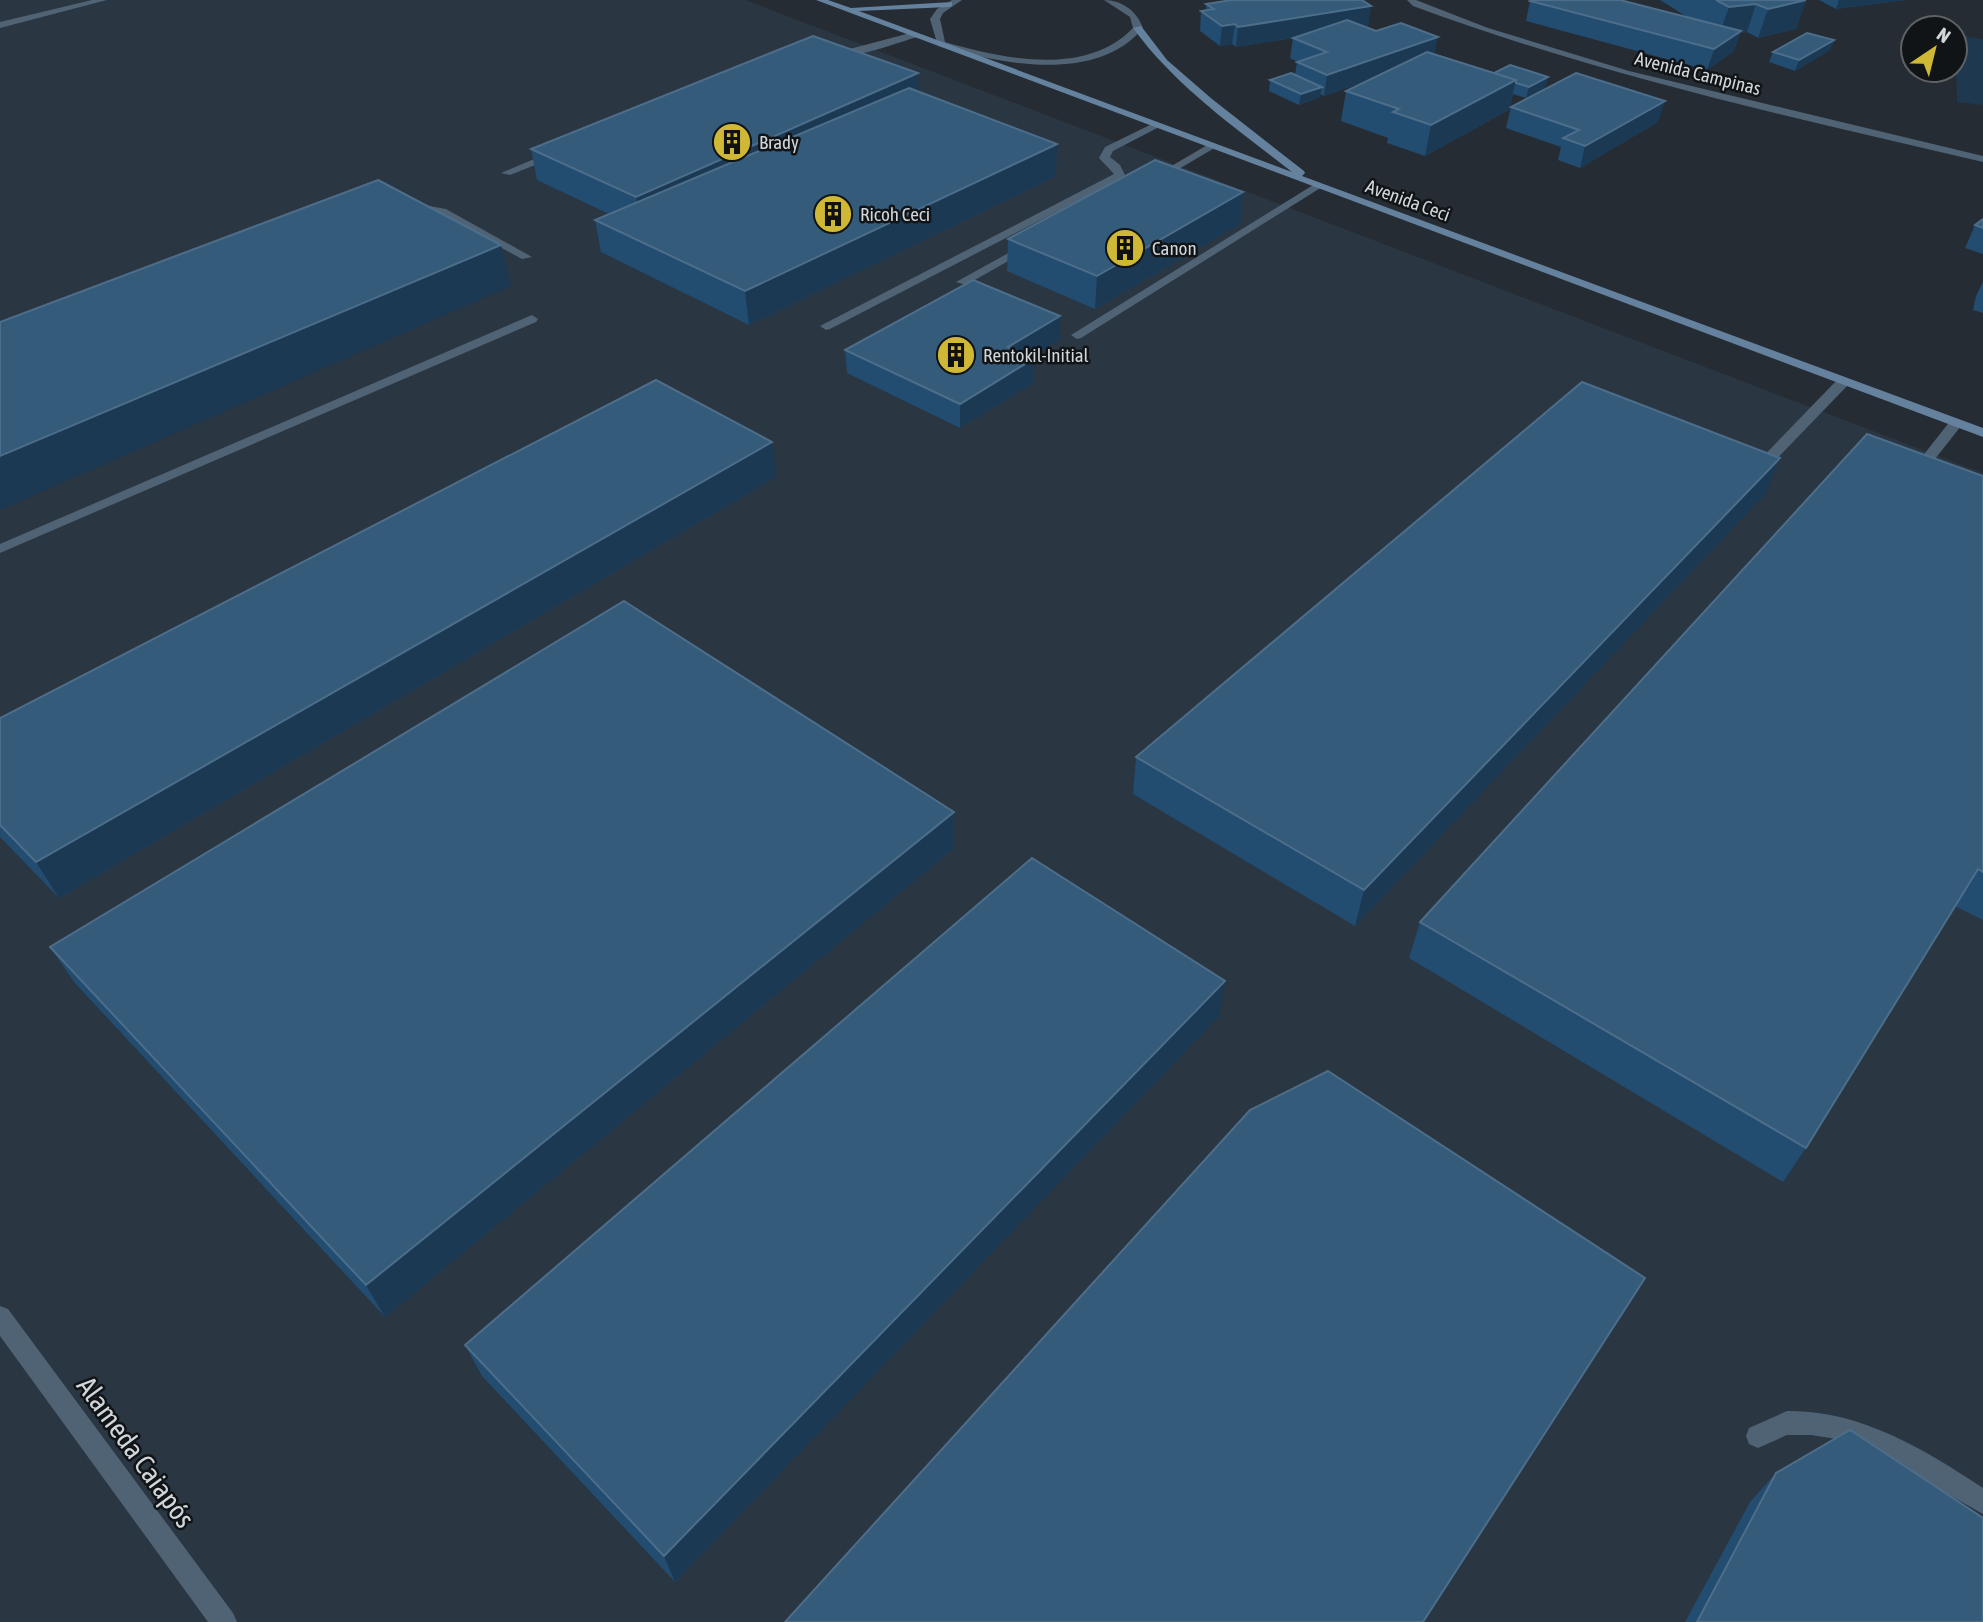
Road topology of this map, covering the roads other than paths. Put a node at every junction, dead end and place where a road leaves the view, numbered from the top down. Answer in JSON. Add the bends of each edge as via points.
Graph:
{"nodes":[{"id":1,"x":103,"y":0,"type":"edge"},
{"id":2,"x":820,"y":0,"type":"edge"},
{"id":3,"x":1108,"y":0,"type":"edge"},
{"id":4,"x":1435,"y":1,"type":"edge"},
{"id":5,"x":954,"y":2,"type":"edge"},
{"id":6,"x":1118,"y":2,"type":"edge"},
{"id":7,"x":1413,"y":2,"type":"edge"},
{"id":8,"x":844,"y":9,"type":"junction"},
{"id":9,"x":0,"y":25,"type":"edge"},
{"id":10,"x":1138,"y":28,"type":"junction"},
{"id":11,"x":914,"y":35,"type":"junction"},
{"id":12,"x":940,"y":44,"type":"junction"},
{"id":13,"x":822,"y":56,"type":"edge"},
{"id":14,"x":1158,"y":125,"type":"junction"},
{"id":15,"x":1213,"y":146,"type":"junction"},
{"id":16,"x":569,"y":148,"type":"edge"},
{"id":17,"x":1983,"y":159,"type":"edge"},
{"id":18,"x":506,"y":173,"type":"dead end"},
{"id":19,"x":1316,"y":184,"type":"junction"},
{"id":20,"x":1141,"y":186,"type":"edge"},
{"id":21,"x":400,"y":208,"type":"edge"},
{"id":22,"x":1034,"y":243,"type":"edge"},
{"id":23,"x":526,"y":257,"type":"dead end"},
{"id":24,"x":962,"y":282,"type":"dead end"},
{"id":25,"x":532,"y":319,"type":"dead end"},
{"id":26,"x":826,"y":326,"type":"dead end"},
{"id":27,"x":1077,"y":335,"type":"dead end"},
{"id":28,"x":1844,"y":381,"type":"junction"},
{"id":29,"x":1956,"y":423,"type":"junction"},
{"id":30,"x":1983,"y":433,"type":"edge"},
{"id":31,"x":1756,"y":472,"type":"edge"},
{"id":32,"x":1922,"y":485,"type":"edge"},
{"id":33,"x":0,"y":549,"type":"edge"},
{"id":34,"x":0,"y":1317,"type":"edge"},
{"id":35,"x":1758,"y":1436,"type":"dead end"},
{"id":36,"x":1983,"y":1502,"type":"edge"},
{"id":37,"x":224,"y":1622,"type":"edge"}],
"edges":[{"from":1,"to":9,"type":"street"},
{"from":2,"to":8,"type":"main road","name":"Avenida Ceci"},
{"from":3,"to":6,"type":"street"},
{"from":4,"to":7,"type":"street"},
{"from":5,"to":8,"type":"main road"},
{"from":5,"to":12,"type":"street","via":[[935,19]]},
{"from":6,"to":10,"type":"street","via":[[1134,16]]},
{"from":7,"to":17,"type":"street","name":"Avenida Campinas","via":[[1503,36],[1647,80]]},
{"from":8,"to":11,"type":"main road","name":"Avenida Ceci"},
{"from":10,"to":12,"type":"street","via":[[1116,47],[1067,60],[1008,61]]},
{"from":10,"to":19,"type":"main road","via":[[1172,70]]},
{"from":11,"to":12,"type":"main road","name":"Avenida Ceci"},
{"from":11,"to":13,"type":"street"},
{"from":12,"to":14,"type":"main road","name":"Avenida Ceci"},
{"from":14,"to":15,"type":"main road","name":"Avenida Ceci"},
{"from":14,"to":26,"type":"street","via":[[1108,149],[1104,158],[1120,175]]},
{"from":15,"to":19,"type":"main road","name":"Avenida Ceci"},
{"from":15,"to":20,"type":"street"},
{"from":16,"to":18,"type":"street"},
{"from":19,"to":27,"type":"street"},
{"from":19,"to":28,"type":"main road","name":"Avenida Ceci"},
{"from":21,"to":23,"type":"street","via":[[442,211]]},
{"from":22,"to":24,"type":"street"},
{"from":25,"to":33,"type":"street"},
{"from":28,"to":29,"type":"main road","name":"Avenida Ceci"},
{"from":28,"to":31,"type":"street"},
{"from":29,"to":30,"type":"main road","name":"Avenida Ceci"},
{"from":29,"to":32,"type":"street","via":[[1910,480]]},
{"from":34,"to":37,"type":"street","name":"Alameda Caiapós"},
{"from":35,"to":36,"type":"street","via":[[1785,1423],[1832,1424],[1920,1462]]}]}
